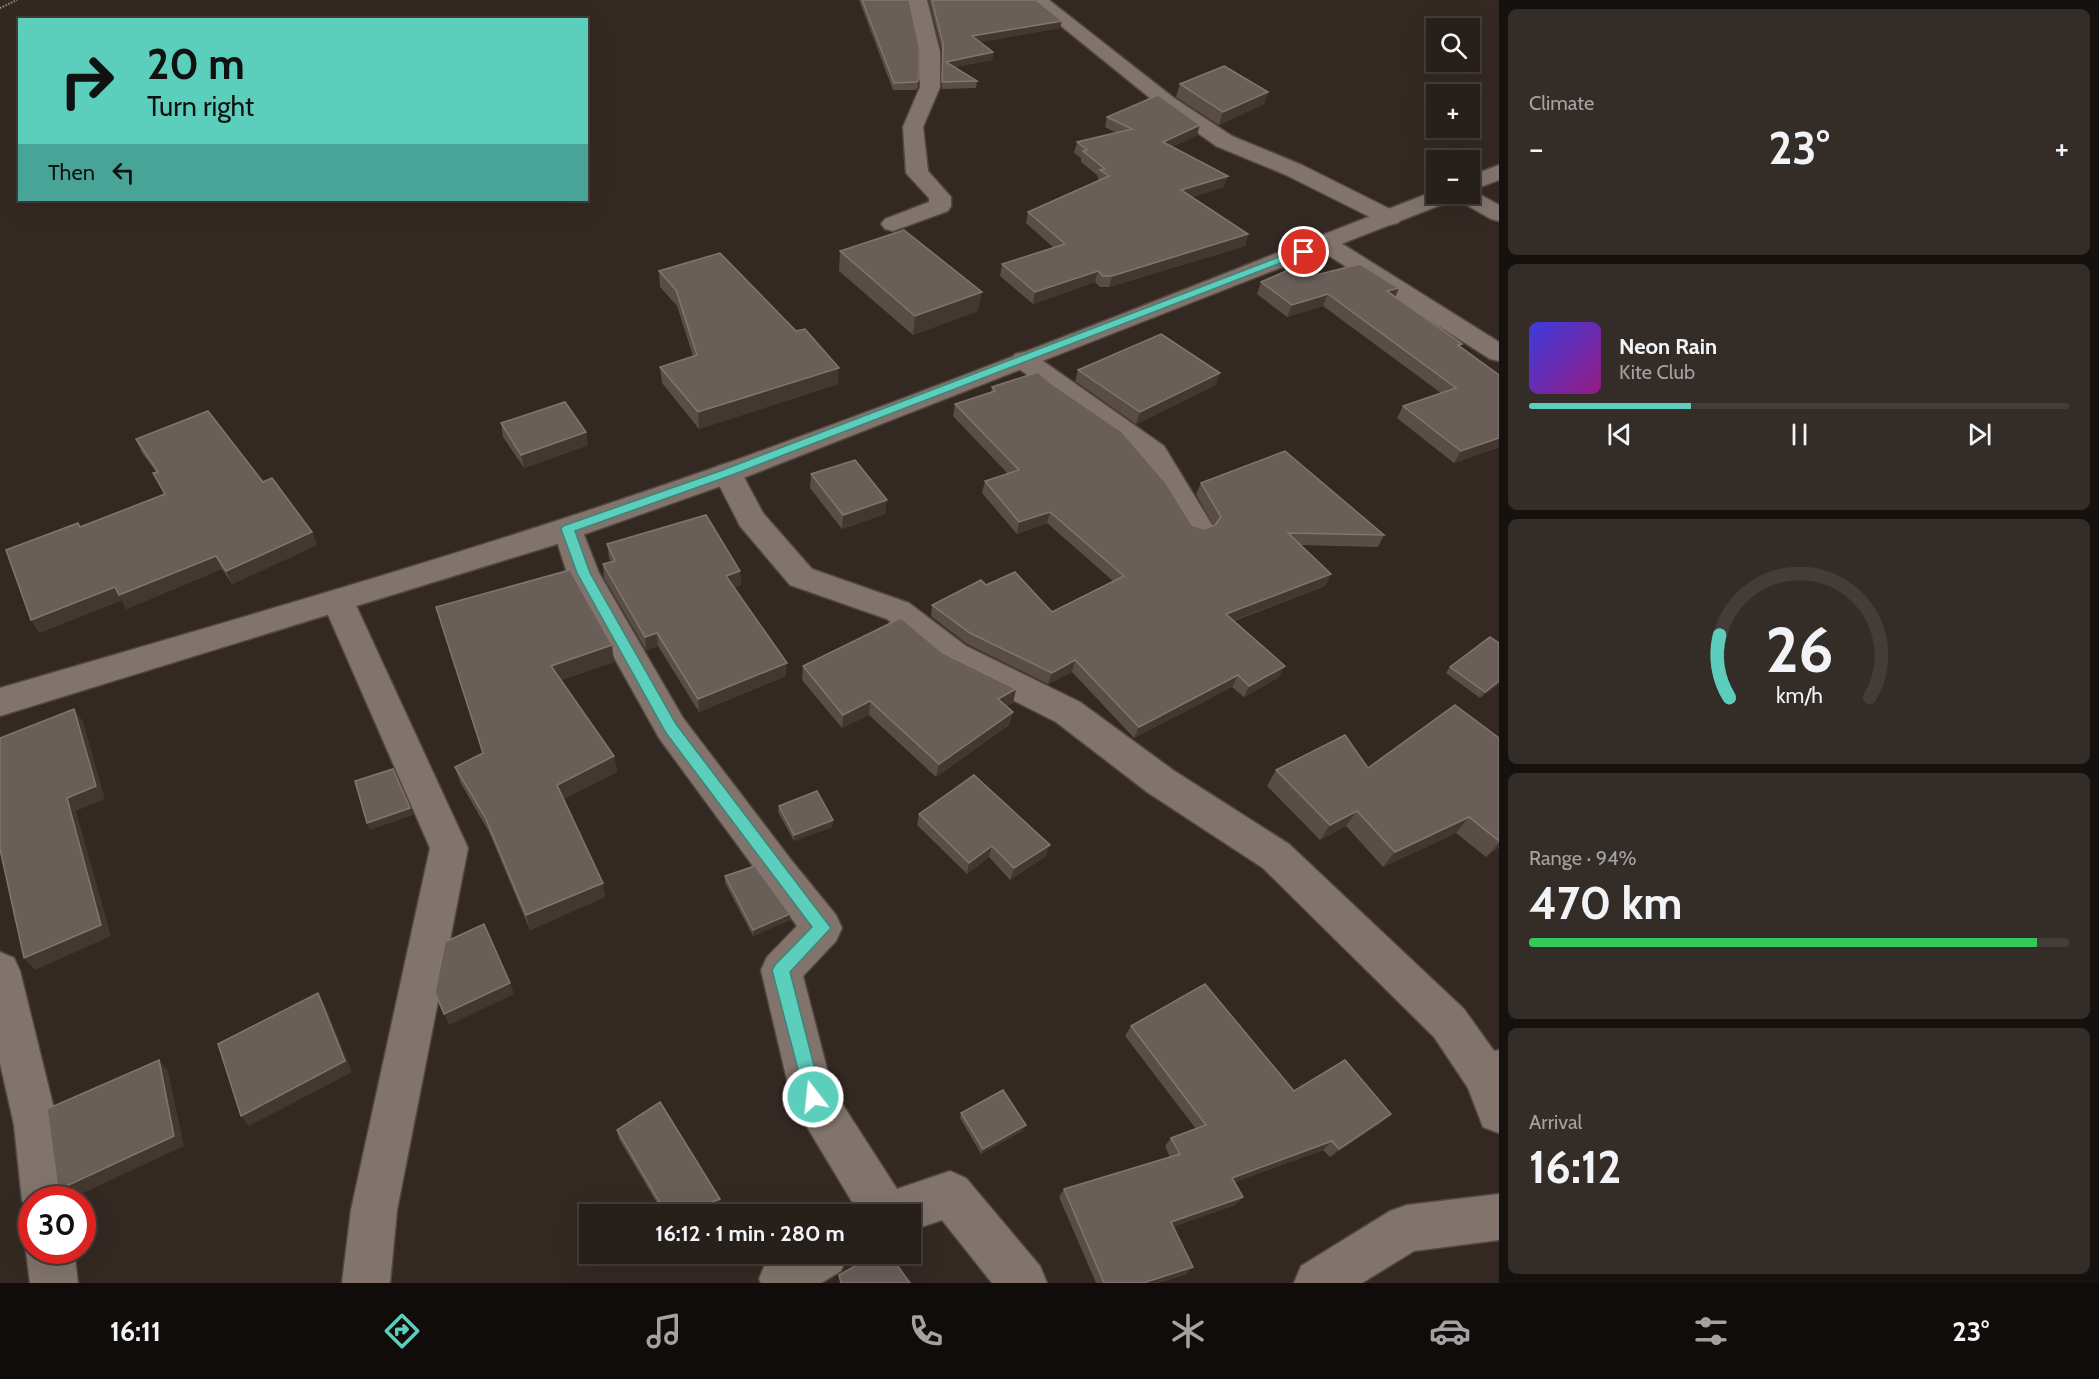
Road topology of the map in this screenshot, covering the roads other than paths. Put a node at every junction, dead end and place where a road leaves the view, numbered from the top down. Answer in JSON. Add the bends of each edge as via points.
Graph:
{"nodes":[{"id":1,"x":918,"y":0,"type":"edge"},
{"id":2,"x":1038,"y":0,"type":"edge"},
{"id":3,"x":1499,"y":172,"type":"edge"},
{"id":4,"x":1480,"y":180,"type":"edge"},
{"id":5,"x":1426,"y":203,"type":"edge"},
{"id":6,"x":1480,"y":203,"type":"edge"},
{"id":7,"x":1499,"y":214,"type":"edge"},
{"id":8,"x":1390,"y":218,"type":"junction"},
{"id":9,"x":893,"y":224,"type":"dead end"},
{"id":10,"x":1325,"y":243,"type":"junction"},
{"id":11,"x":1499,"y":352,"type":"edge"},
{"id":12,"x":1024,"y":360,"type":"junction"},
{"id":13,"x":728,"y":473,"type":"junction"},
{"id":14,"x":1198,"y":528,"type":"edge"},
{"id":15,"x":568,"y":529,"type":"junction"},
{"id":16,"x":338,"y":602,"type":"junction"},
{"id":17,"x":0,"y":702,"type":"edge"},
{"id":18,"x":0,"y":970,"type":"edge"},
{"id":19,"x":1494,"y":1086,"type":"edge"},
{"id":20,"x":43,"y":1186,"type":"edge"},
{"id":21,"x":880,"y":1204,"type":"edge"},
{"id":22,"x":920,"y":1204,"type":"edge"},
{"id":23,"x":1499,"y":1217,"type":"edge"},
{"id":24,"x":52,"y":1264,"type":"edge"},
{"id":25,"x":808,"y":1264,"type":"edge"},
{"id":26,"x":783,"y":1279,"type":"dead end"},
{"id":27,"x":54,"y":1283,"type":"edge"},
{"id":28,"x":366,"y":1283,"type":"edge"},
{"id":29,"x":1023,"y":1283,"type":"edge"},
{"id":30,"x":1318,"y":1283,"type":"edge"}],
"edges":[{"from":1,"to":9,"type":"street","via":[[930,52],[930,87],[913,126],[917,173],[940,197],[940,206]]},
{"from":2,"to":8,"type":"street","via":[[1167,102],[1224,141],[1294,170]]},
{"from":3,"to":4,"type":"street"},
{"from":5,"to":8,"type":"street"},
{"from":6,"to":7,"type":"street"},
{"from":8,"to":10,"type":"street"},
{"from":10,"to":11,"type":"street"},
{"from":10,"to":12,"type":"street"},
{"from":12,"to":13,"type":"street"},
{"from":12,"to":14,"type":"street","via":[[1154,453]]},
{"from":13,"to":15,"type":"street"},
{"from":13,"to":19,"type":"street","via":[[751,519],[801,577],[898,611],[954,655],[1068,711],[1160,781],[1276,856],[1449,1023]]},
{"from":15,"to":16,"type":"street"},
{"from":15,"to":21,"type":"street","via":[[583,573],[671,728],[822,928],[781,970],[813,1097]]},
{"from":16,"to":17,"type":"street"},
{"from":16,"to":28,"type":"street","via":[[448,848],[374,1210]]},
{"from":18,"to":20,"type":"street","via":[[36,1125]]},
{"from":22,"to":29,"type":"street","via":[[950,1194]]},
{"from":23,"to":30,"type":"street","via":[[1407,1228]]},
{"from":24,"to":27,"type":"street"},
{"from":25,"to":26,"type":"street"}]}
